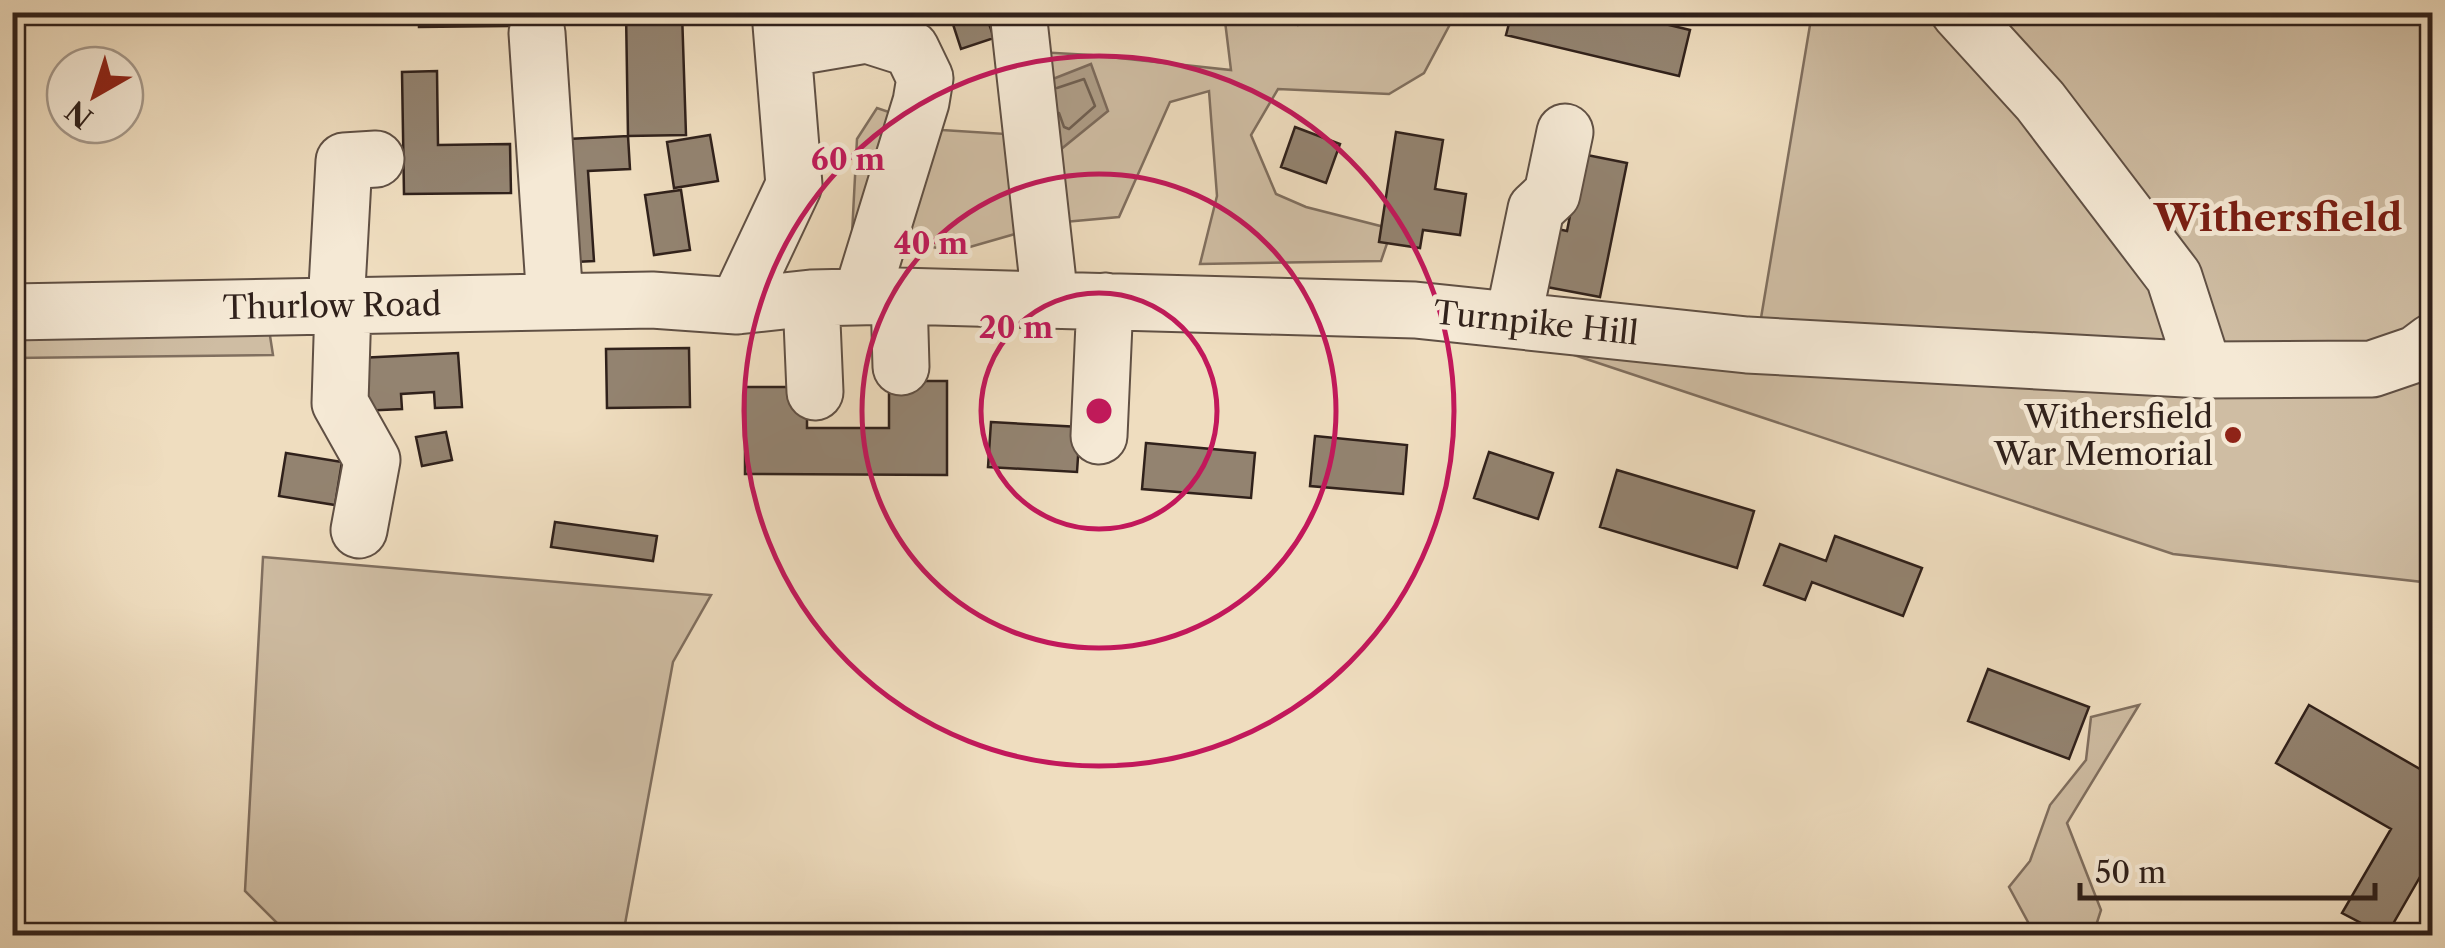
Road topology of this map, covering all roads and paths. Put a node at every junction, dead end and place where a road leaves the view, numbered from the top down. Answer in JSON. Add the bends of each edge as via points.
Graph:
{"nodes":[{"id":1,"x":1018,"y":12,"type":"edge"},
{"id":2,"x":1959,"y":12,"type":"edge"},
{"id":3,"x":794,"y":28,"type":"edge"},
{"id":4,"x":537,"y":33,"type":"dead end"},
{"id":5,"x":1565,"y":132,"type":"dead end"},
{"id":6,"x":376,"y":159,"type":"dead end"},
{"id":7,"x":857,"y":297,"type":"junction"},
{"id":8,"x":652,"y":300,"type":"joint"},
{"id":9,"x":1050,"y":300,"type":"junction"},
{"id":10,"x":1104,"y":301,"type":"junction"},
{"id":11,"x":555,"y":302,"type":"junction"},
{"id":12,"x":340,"y":306,"type":"junction"},
{"id":13,"x":737,"y":306,"type":"junction"},
{"id":14,"x":12,"y":312,"type":"edge"},
{"id":15,"x":1513,"y":320,"type":"junction"},
{"id":16,"x":2427,"y":363,"type":"edge"},
{"id":17,"x":901,"y":367,"type":"dead end"},
{"id":18,"x":2204,"y":370,"type":"junction"},
{"id":19,"x":815,"y":392,"type":"dead end"},
{"id":20,"x":1099,"y":436,"type":"dead end"},
{"id":21,"x":358,"y":530,"type":"dead end"}],
"edges":[{"from":1,"to":9,"type":"street"},
{"from":2,"to":18,"type":"street","via":[[2040,101],[2174,277]]},
{"from":3,"to":7,"type":"street","via":[[867,35],[911,50],[924,78]]},
{"from":3,"to":13,"type":"street","via":[[794,185]]},
{"from":4,"to":11,"type":"street"},
{"from":5,"to":15,"type":"street","via":[[1552,194],[1536,209]]},
{"from":6,"to":12,"type":"street","via":[[344,161]]},
{"from":7,"to":9,"type":"street","name":"Turnpike Hill"},
{"from":7,"to":13,"type":"street","name":"Turnpike Hill"},
{"from":7,"to":17,"type":"street"},
{"from":7,"to":19,"type":"street"},
{"from":8,"to":11,"type":"street","name":"Thurlow Road"},
{"from":8,"to":13,"type":"street","name":"Turnpike Hill"},
{"from":9,"to":10,"type":"street","name":"Turnpike Hill"},
{"from":10,"to":15,"type":"street","name":"Turnpike Hill","via":[[1416,310]]},
{"from":10,"to":20,"type":"street"},
{"from":11,"to":12,"type":"street","name":"Thurlow Road"},
{"from":12,"to":14,"type":"street","name":"Thurlow Road"},
{"from":12,"to":21,"type":"street","via":[[340,403],[372,460]]},
{"from":15,"to":18,"type":"street","name":"Turnpike Hill","via":[[1747,346]]},
{"from":16,"to":18,"type":"street","name":"Turnpike Hill"}]}
